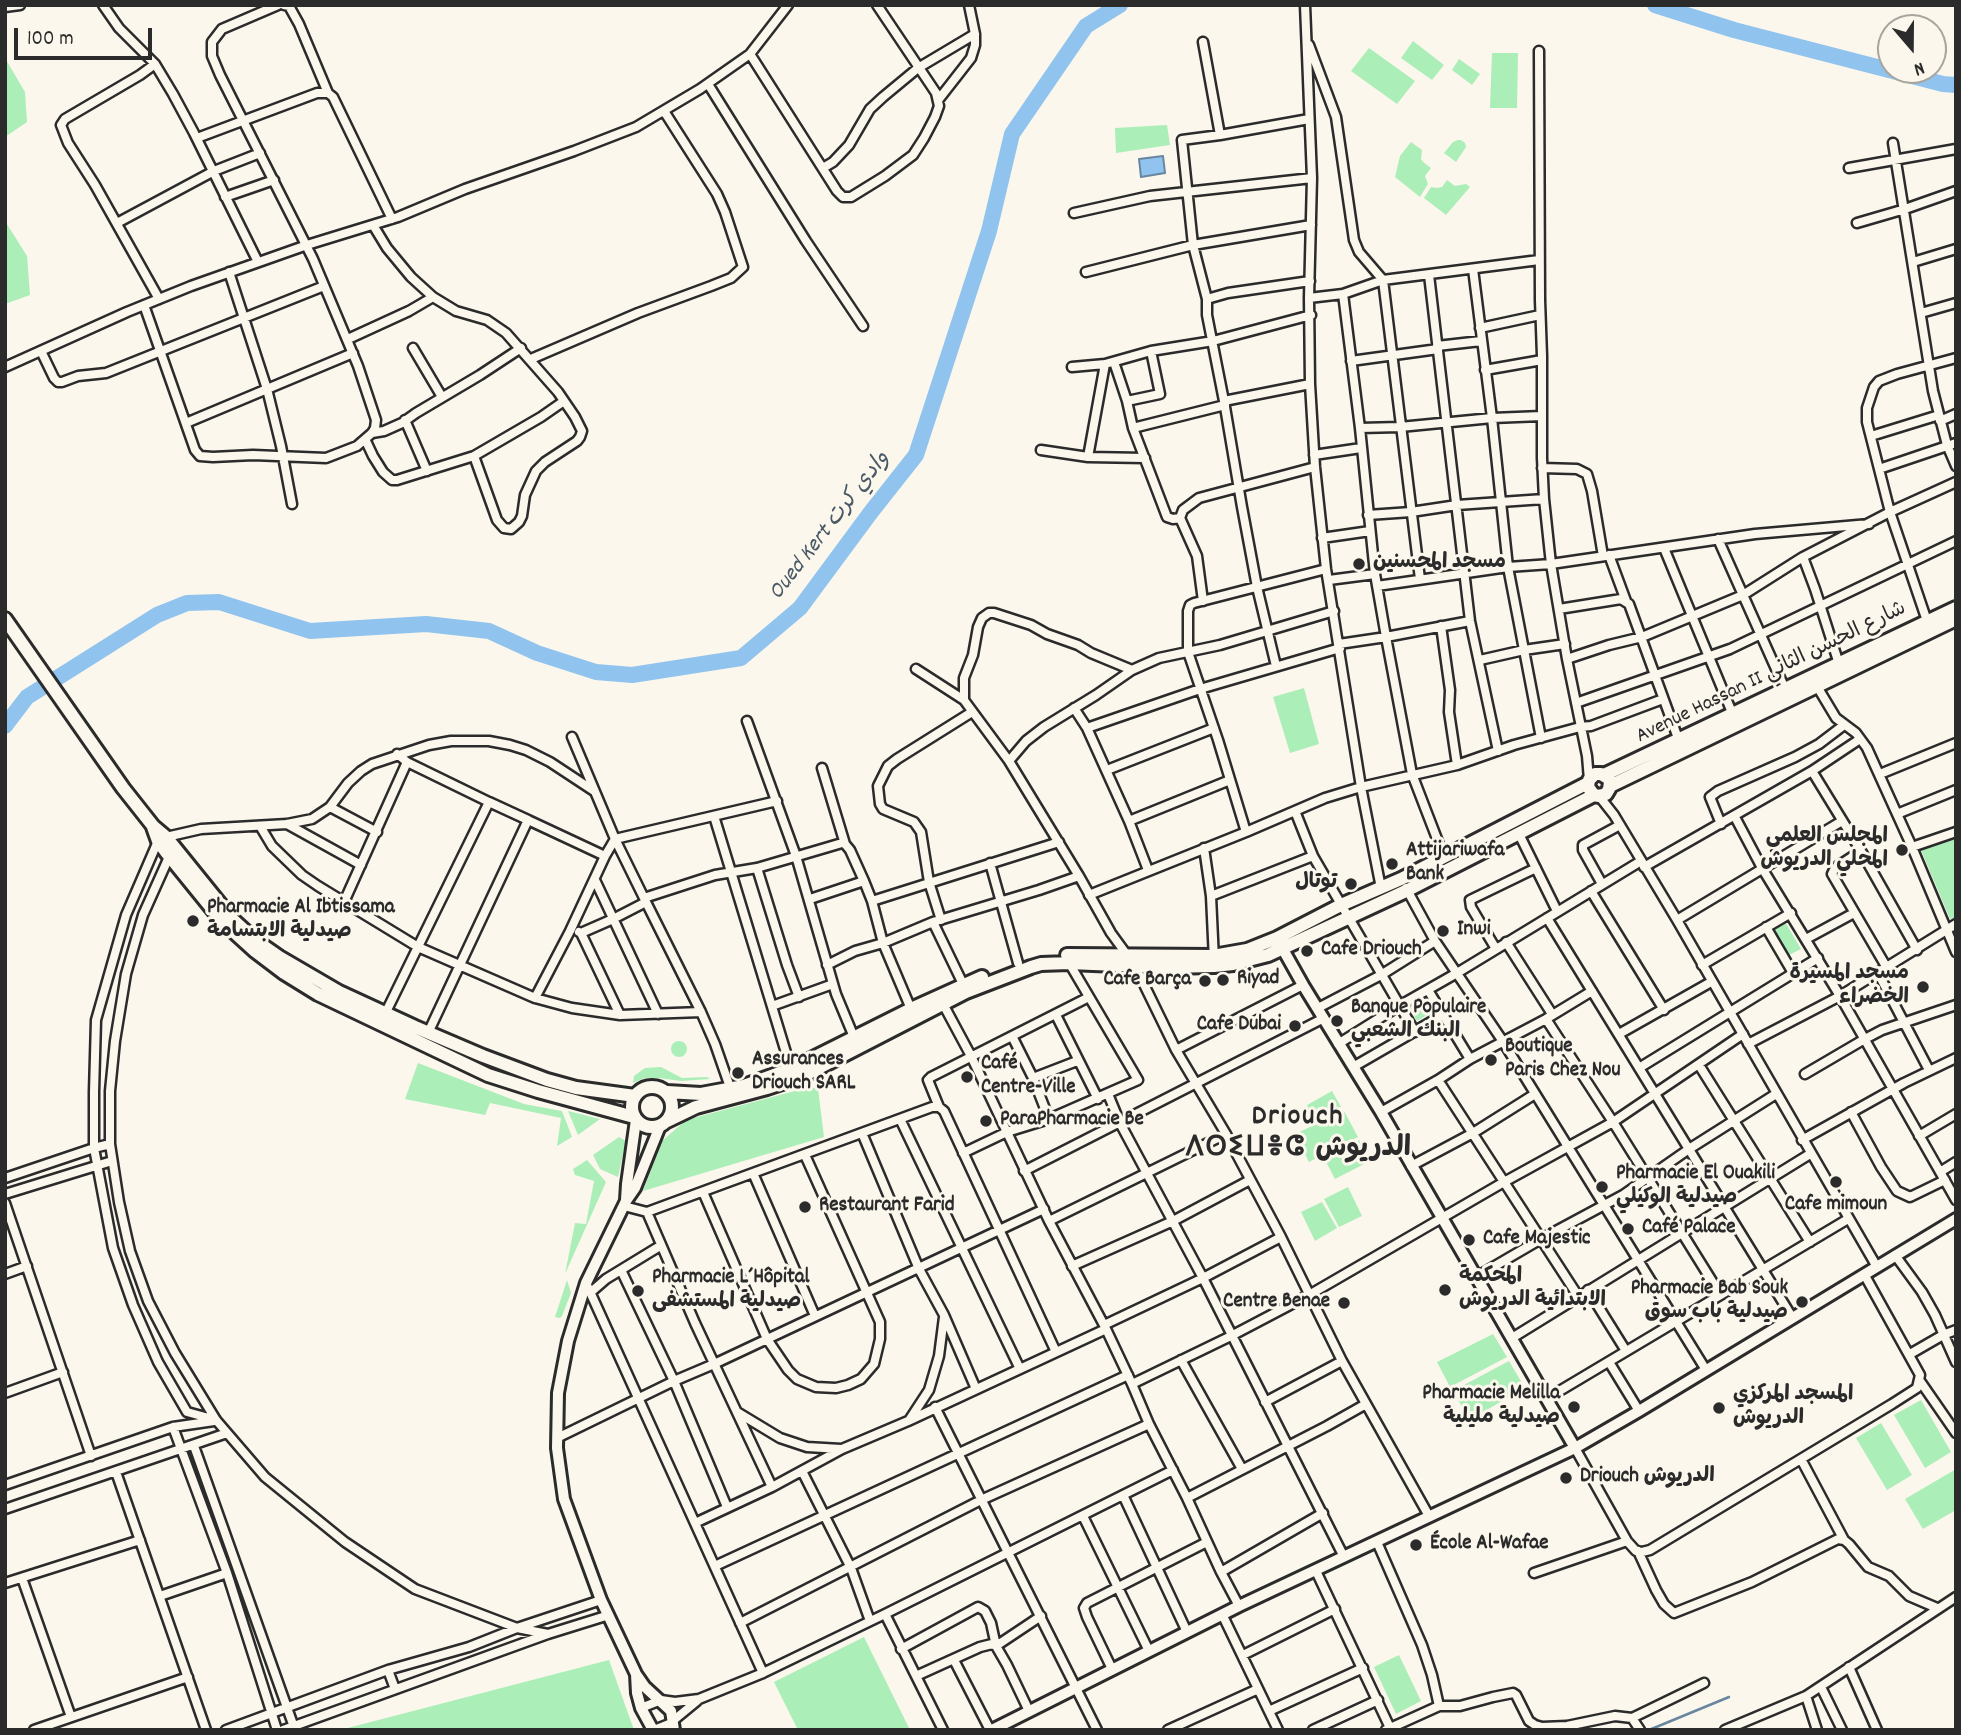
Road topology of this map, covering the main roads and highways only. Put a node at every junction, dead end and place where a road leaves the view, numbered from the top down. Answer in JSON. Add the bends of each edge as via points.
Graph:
{"nodes":[{"id":1,"x":1956,"y":608,"type":"edge"},
{"id":2,"x":5,"y":619,"type":"edge"},
{"id":3,"x":1956,"y":619,"type":"edge"},
{"id":4,"x":1814,"y":681,"type":"junction"},
{"id":5,"x":1599,"y":785,"type":"junction"},
{"id":6,"x":1516,"y":828,"type":"junction"},
{"id":7,"x":162,"y":839,"type":"junction"},
{"id":8,"x":1404,"y":884,"type":"junction"},
{"id":9,"x":1280,"y":944,"type":"junction"},
{"id":10,"x":1068,"y":959,"type":"junction"},
{"id":11,"x":1214,"y":961,"type":"junction"},
{"id":12,"x":941,"y":1000,"type":"junction"},
{"id":13,"x":856,"y":1043,"type":"junction"},
{"id":14,"x":667,"y":1092,"type":"junction"},
{"id":15,"x":635,"y":1096,"type":"junction"},
{"id":16,"x":635,"y":1118,"type":"junction"},
{"id":17,"x":663,"y":1123,"type":"junction"}],
"edges":[{"from":1,"to":4,"type":"main road","name":"Avenue Hassan II شارع الحسن الثاني","via":[[1839,664]]},
{"from":2,"to":7,"type":"main road"},
{"from":3,"to":4,"type":"main road","name":"Avenue Hassan II شارع الحسن الثاني"},
{"from":4,"to":5,"type":"main road","name":"Avenue Hassan II شارع الحسن الثاني"},
{"from":4,"to":5,"type":"main road","name":"Avenue Hassan II شارع الحسن الثاني","via":[[1785,689]]},
{"from":5,"to":6,"type":"main road","name":"Avenue Hassan II شارع الحسن الثاني"},
{"from":6,"to":8,"type":"main road","name":"Avenue Hassan II شارع الحسن الثاني"},
{"from":6,"to":8,"type":"main road","name":"Avenue Hassan II شارع الحسن الثاني","via":[[1444,857]]},
{"from":7,"to":15,"type":"main road","via":[[256,942],[317,980],[428,1033],[547,1080]]},
{"from":7,"to":16,"type":"main road","via":[[169,857],[232,931],[318,994],[488,1075]]},
{"from":8,"to":9,"type":"main road","name":"Avenue Hassan II شارع الحسن الثاني","via":[[1348,918]]},
{"from":8,"to":9,"type":"main road","name":"Avenue Hassan II شارع الحسن الثاني","via":[[1341,905]]},
{"from":9,"to":11,"type":"main road","name":"Avenue Hassan II شارع الحسن الثاني","via":[[1252,960]]},
{"from":10,"to":11,"type":"main road","name":"Avenue Hassan II شارع الحسن الثاني","via":[[1126,955]]},
{"from":10,"to":11,"type":"main road","name":"Avenue Hassan II شارع الحسن الثاني","via":[[1135,966]]},
{"from":10,"to":12,"type":"main road","name":"Avenue Hassan II شارع الحسن الثاني","via":[[1031,967]]},
{"from":10,"to":12,"type":"main road","name":"Avenue Hassan II شارع الحسن الثاني","via":[[1040,957],[1018,963],[963,984]]},
{"from":12,"to":13,"type":"main road","name":"Avenue Hassan II شارع الحسن الثاني"},
{"from":12,"to":13,"type":"main road","name":"Avenue Hassan II شارع الحسن الثاني","via":[[911,1009]]},
{"from":13,"to":14,"type":"main road","name":"Avenue Hassan II شارع الحسن الثاني","via":[[731,1090]]},
{"from":13,"to":17,"type":"main road","name":"Avenue Hassan II شارع الحسن الثاني","via":[[803,1076],[696,1107]]},
{"from":14,"to":15,"type":"main road","via":[[650,1086]]},
{"from":14,"to":17,"type":"main road","via":[[673,1109]]},
{"from":15,"to":16,"type":"main road"},
{"from":16,"to":17,"type":"main road","via":[[645,1126]]}]}
